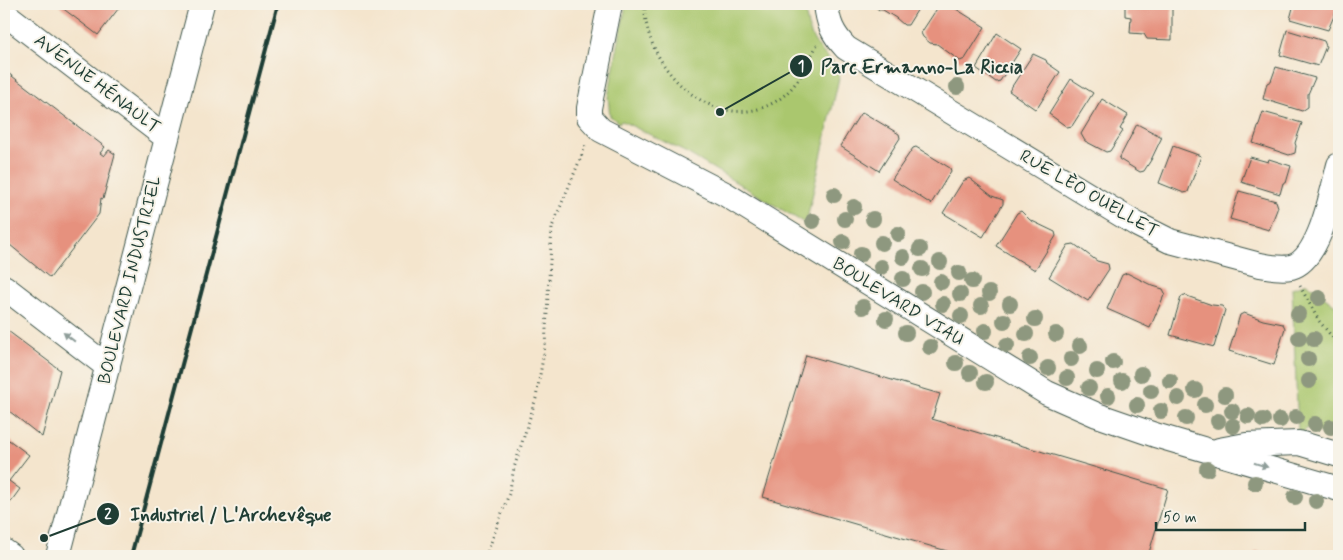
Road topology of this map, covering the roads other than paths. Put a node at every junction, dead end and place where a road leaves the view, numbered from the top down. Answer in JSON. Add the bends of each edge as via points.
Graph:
{"nodes":[{"id":1,"x":202,"y":4,"type":"edge"},
{"id":2,"x":610,"y":4,"type":"edge"},
{"id":3,"x":4,"y":13,"type":"edge"},
{"id":4,"x":827,"y":14,"type":"edge"},
{"id":5,"x":167,"y":138,"type":"junction"},
{"id":6,"x":1339,"y":165,"type":"edge"},
{"id":7,"x":4,"y":287,"type":"edge"},
{"id":8,"x":108,"y":367,"type":"junction"},
{"id":9,"x":1215,"y":451,"type":"junction"},
{"id":10,"x":1339,"y":455,"type":"edge"},
{"id":11,"x":1339,"y":489,"type":"edge"},
{"id":12,"x":4,"y":551,"type":"edge"},
{"id":13,"x":11,"y":556,"type":"edge"},
{"id":14,"x":58,"y":556,"type":"edge"}],
"edges":[{"from":1,"to":5,"type":"street","name":"BOULEVARD INDUSTRIEL"},
{"from":2,"to":9,"type":"street","name":"BOULEVARD VIAU","via":[[589,108],[589,117],[594,124],[610,136],[724,194],[1047,393],[1097,415]]},
{"from":3,"to":5,"type":"street","name":"AVENUE HÉNAULT"},
{"from":4,"to":6,"type":"street","name":"RUE LÈO OUELLET","via":[[834,36],[846,48],[1170,241],[1260,265],[1292,267],[1307,256],[1317,240]]},
{"from":5,"to":8,"type":"street","name":"BOULEVARD INDUSTRIEL"},
{"from":8,"to":7,"type":"street","one_way":true},
{"from":8,"to":14,"type":"street","name":"BOULEVARD INDUSTRIEL"},
{"from":9,"to":10,"type":"street","name":"BOULEVARD VIAU","via":[[1246,445],[1299,443]]},
{"from":9,"to":11,"type":"street","name":"BOULEVARD VIAU","one_way":true},
{"from":12,"to":13,"type":"street"}]}
